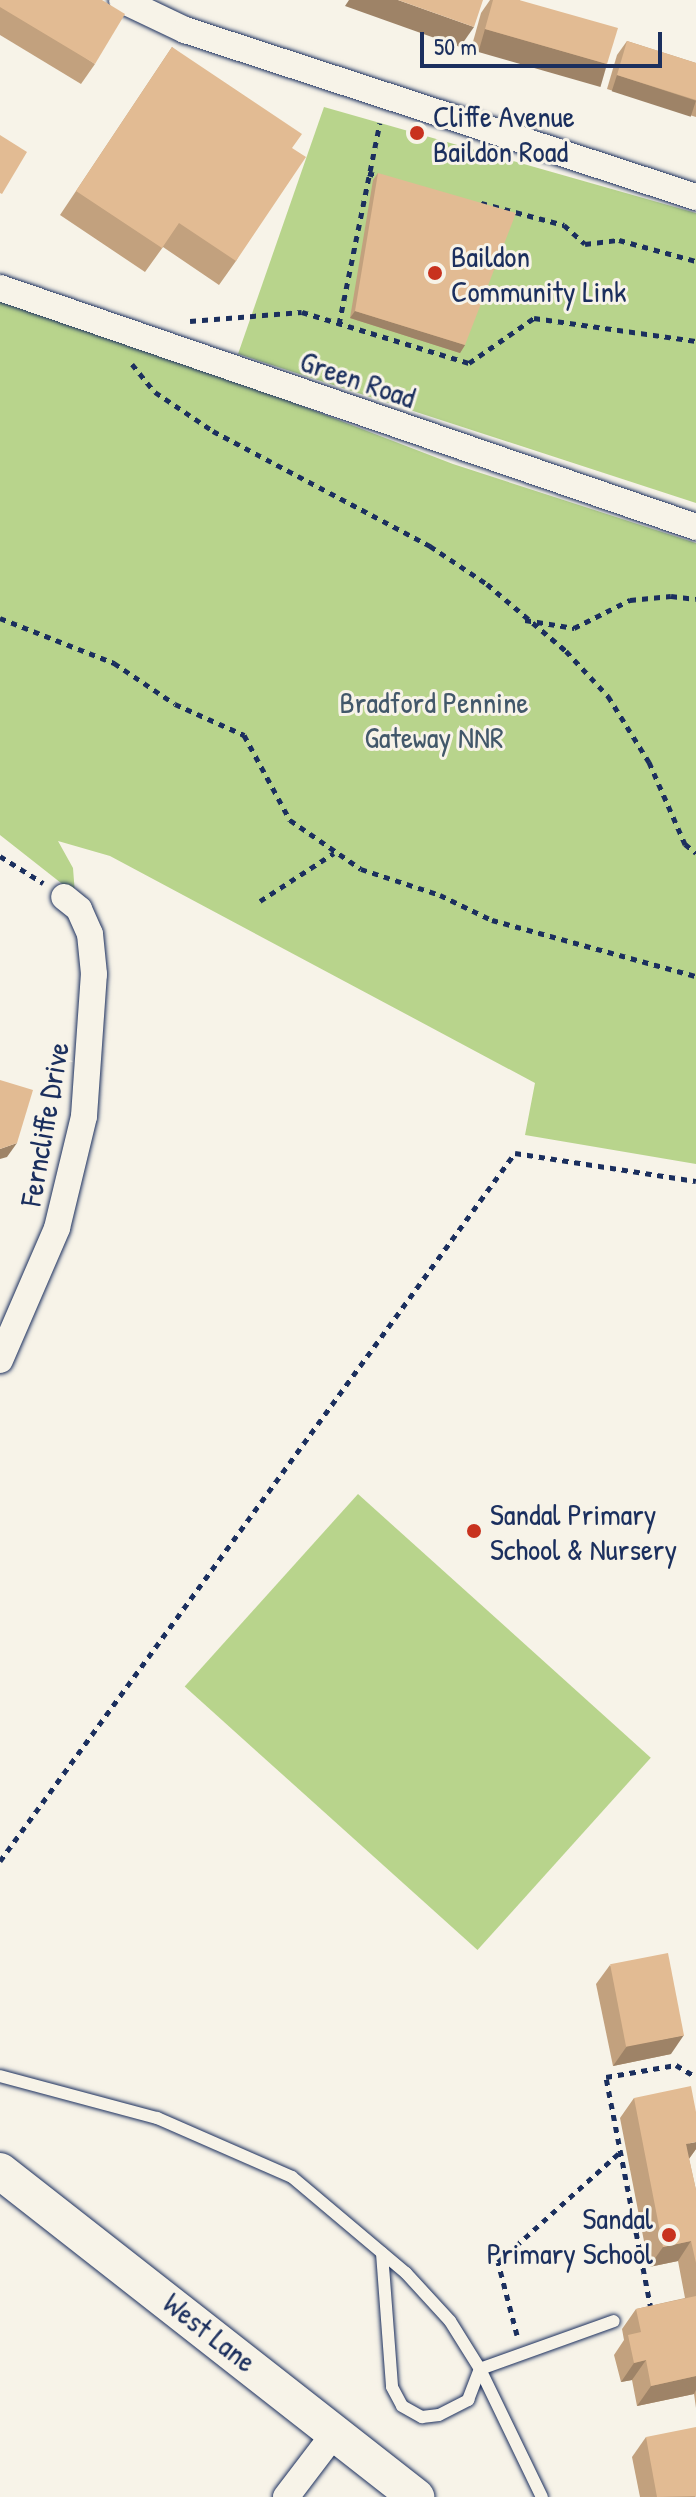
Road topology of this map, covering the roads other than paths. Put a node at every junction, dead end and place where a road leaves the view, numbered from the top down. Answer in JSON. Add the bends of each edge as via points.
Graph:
{"nodes":[{"id":1,"x":122,"y":0,"type":"edge"},
{"id":2,"x":696,"y":197,"type":"edge"},
{"id":3,"x":3,"y":291,"type":"edge"},
{"id":4,"x":696,"y":527,"type":"edge"},
{"id":5,"x":64,"y":897,"type":"road end"},
{"id":6,"x":0,"y":1360,"type":"edge"},
{"id":7,"x":0,"y":2076,"type":"edge"},
{"id":8,"x":0,"y":2171,"type":"edge"},
{"id":9,"x":382,"y":2253,"type":"junction"},
{"id":10,"x":614,"y":2321,"type":"road end"},
{"id":11,"x":480,"y":2369,"type":"junction"},
{"id":12,"x":337,"y":2430,"type":"junction"},
{"id":13,"x":286,"y":2497,"type":"edge"},
{"id":14,"x":416,"y":2497,"type":"edge"},
{"id":15,"x":542,"y":2497,"type":"edge"}],
"edges":[{"from":1,"to":2,"type":"street","via":[[185,30],[386,99]]},
{"from":3,"to":4,"type":"street","name":"Green Road"},
{"from":5,"to":6,"type":"street","name":"Ferncliffe Drive","via":[[79,909],[90,934],[94,974],[84,1116],[57,1228],[20,1325]]},
{"from":7,"to":9,"type":"lane","via":[[157,2118],[292,2177]]},
{"from":8,"to":12,"type":"street","name":"West Lane"},
{"from":9,"to":11,"type":"lane","via":[[429,2296]]},
{"from":9,"to":11,"type":"lane","via":[[390,2316],[387,2366],[402,2406],[422,2417],[439,2415],[468,2400]]},
{"from":10,"to":11,"type":"lane"},
{"from":11,"to":15,"type":"lane"},
{"from":12,"to":13,"type":"street"},
{"from":12,"to":14,"type":"street","name":"West Lane"}]}
